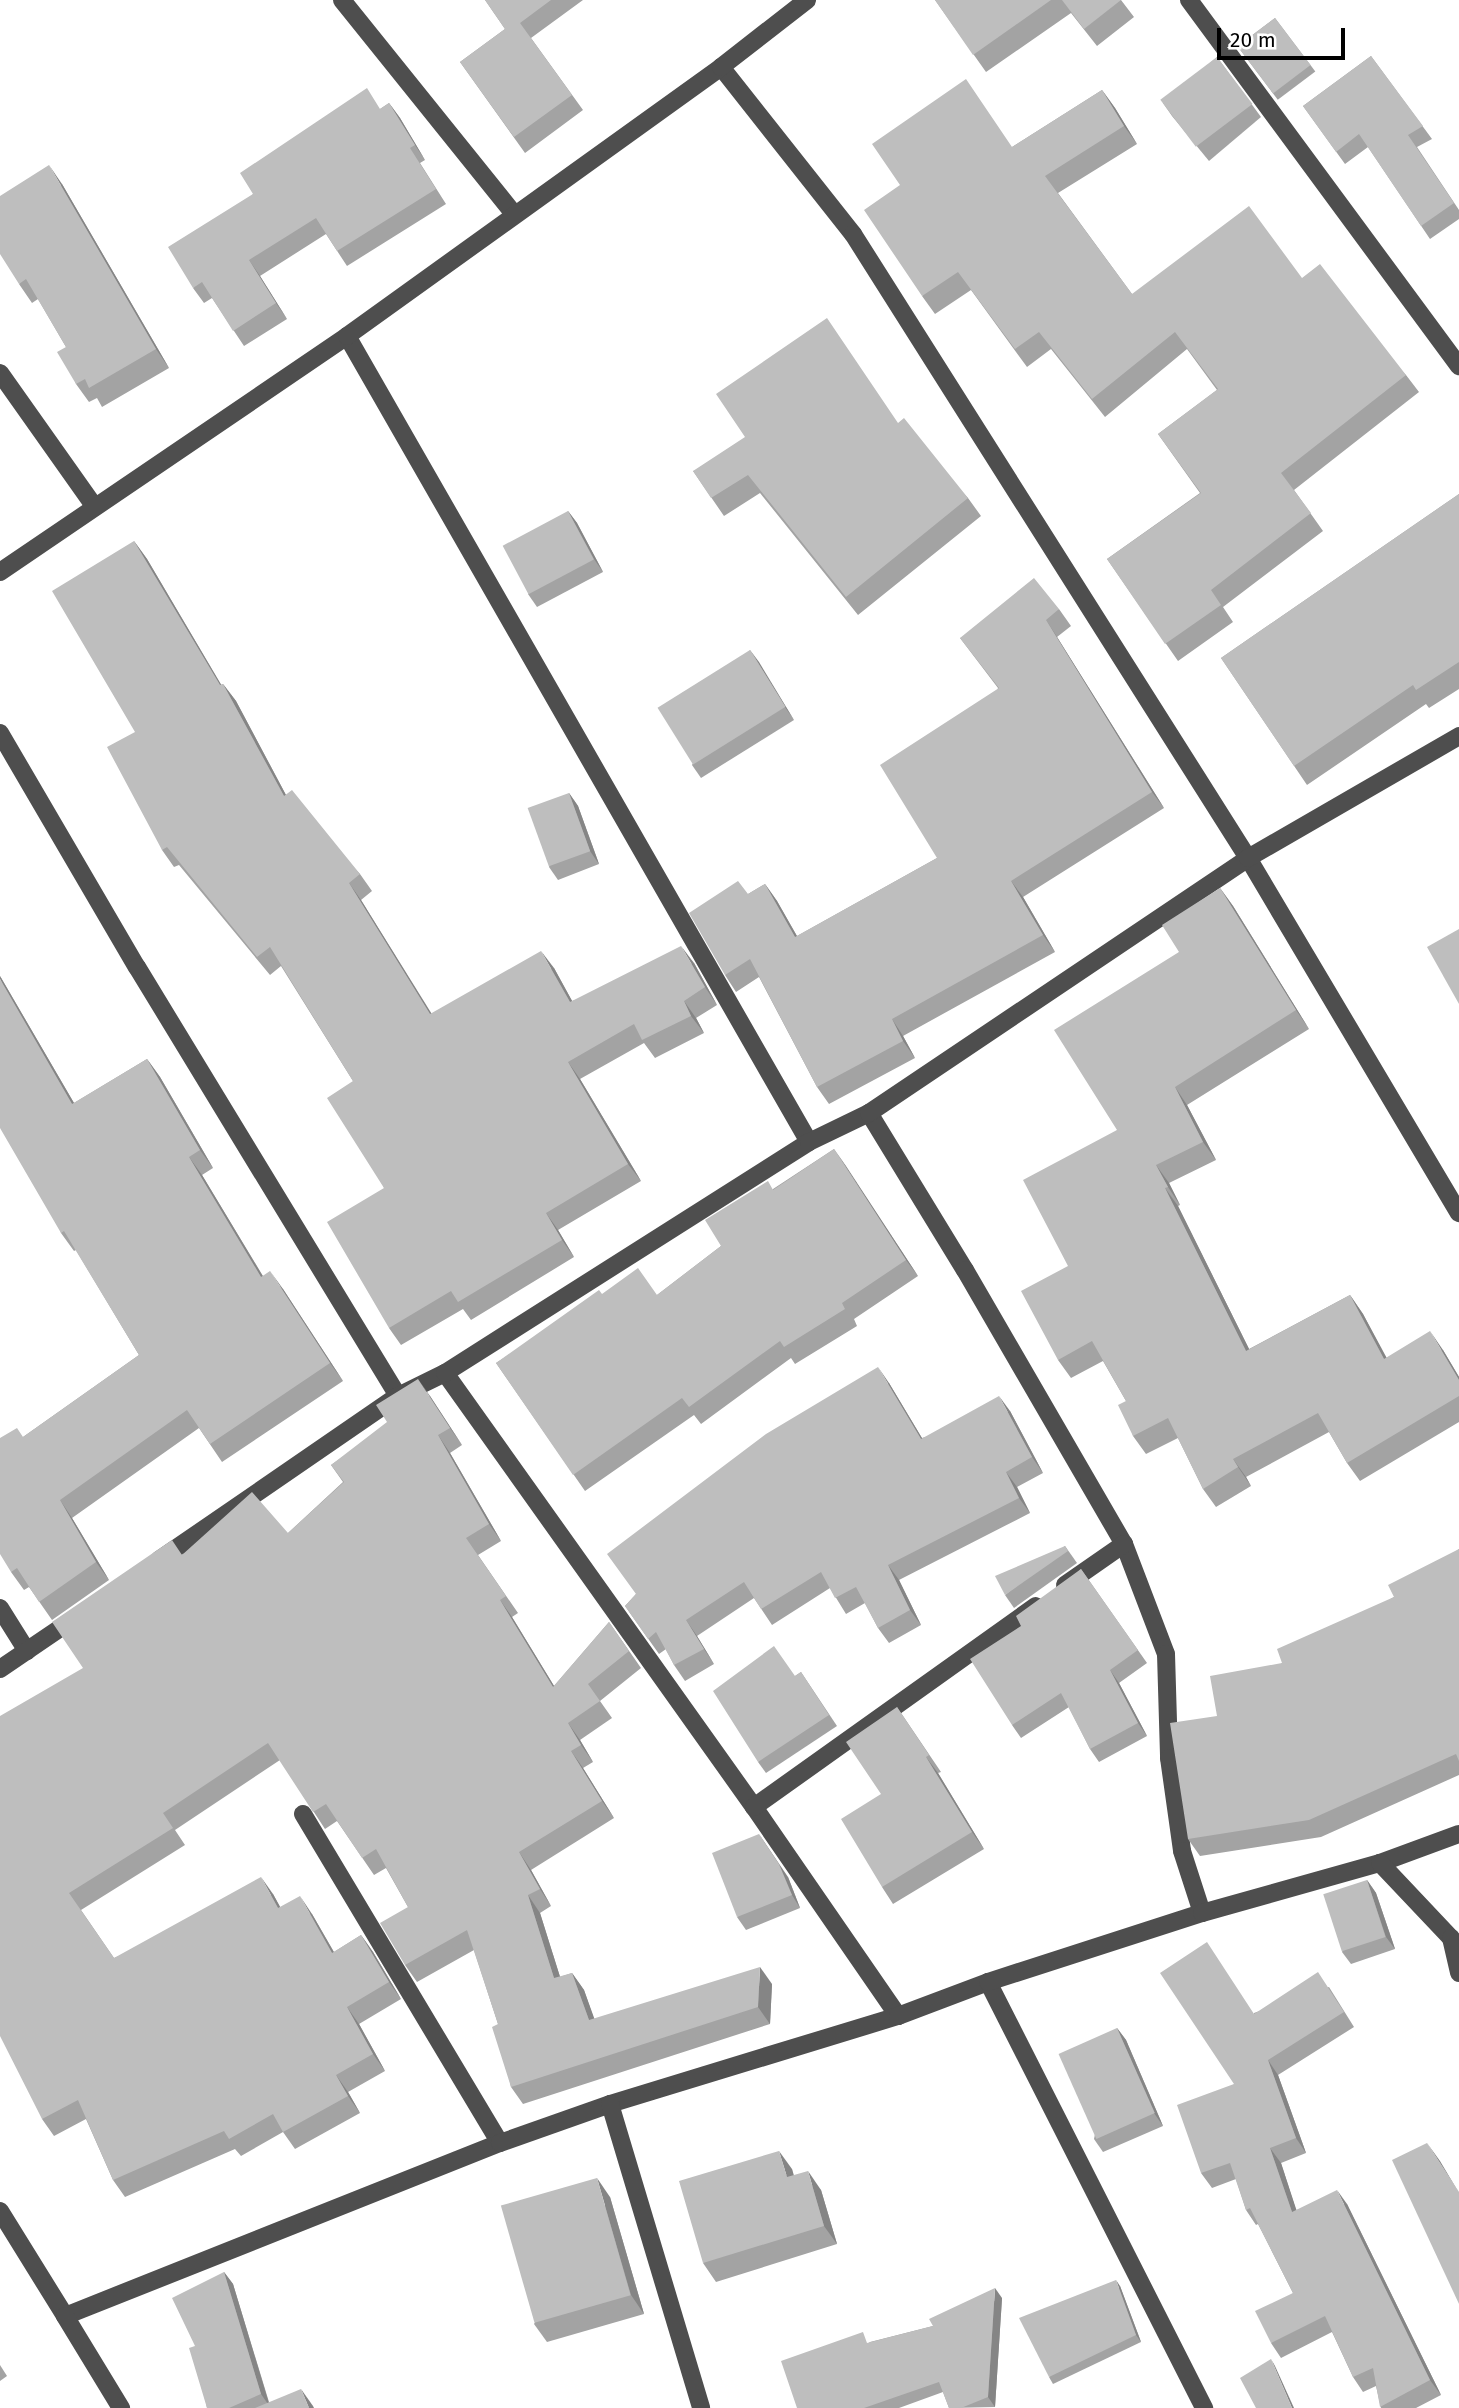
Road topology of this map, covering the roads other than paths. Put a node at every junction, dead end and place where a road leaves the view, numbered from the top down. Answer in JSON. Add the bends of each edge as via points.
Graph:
{"nodes":[{"id":1,"x":342,"y":0,"type":"edge"},
{"id":2,"x":807,"y":0,"type":"edge"},
{"id":3,"x":1189,"y":0,"type":"edge"},
{"id":4,"x":721,"y":68,"type":"junction"},
{"id":5,"x":514,"y":214,"type":"junction"},
{"id":6,"x":347,"y":336,"type":"junction"},
{"id":7,"x":1459,"y":366,"type":"edge"},
{"id":8,"x":0,"y":373,"type":"edge"},
{"id":9,"x":95,"y":507,"type":"junction"},
{"id":10,"x":0,"y":572,"type":"edge"},
{"id":11,"x":0,"y":733,"type":"edge"},
{"id":12,"x":1459,"y":736,"type":"edge"},
{"id":13,"x":1248,"y":858,"type":"junction"},
{"id":14,"x":870,"y":1114,"type":"junction"},
{"id":15,"x":809,"y":1142,"type":"junction"},
{"id":16,"x":1459,"y":1213,"type":"edge"},
{"id":17,"x":445,"y":1373,"type":"junction"},
{"id":18,"x":398,"y":1396,"type":"junction"},
{"id":19,"x":1124,"y":1544,"type":"junction"},
{"id":20,"x":139,"y":1574,"type":"edge"},
{"id":21,"x":94,"y":1604,"type":"edge"},
{"id":22,"x":0,"y":1608,"type":"edge"},
{"id":23,"x":27,"y":1651,"type":"junction"},
{"id":24,"x":0,"y":1669,"type":"edge"},
{"id":25,"x":754,"y":1807,"type":"junction"},
{"id":26,"x":303,"y":1814,"type":"edge"},
{"id":27,"x":1459,"y":1834,"type":"edge"},
{"id":28,"x":1380,"y":1863,"type":"junction"},
{"id":29,"x":1202,"y":1913,"type":"junction"},
{"id":30,"x":1459,"y":1973,"type":"edge"},
{"id":31,"x":988,"y":1982,"type":"junction"},
{"id":32,"x":898,"y":2016,"type":"junction"},
{"id":33,"x":610,"y":2104,"type":"junction"},
{"id":34,"x":500,"y":2143,"type":"junction"},
{"id":35,"x":0,"y":2211,"type":"edge"},
{"id":36,"x":65,"y":2316,"type":"junction"},
{"id":37,"x":121,"y":2408,"type":"edge"},
{"id":38,"x":701,"y":2408,"type":"edge"},
{"id":39,"x":1204,"y":2408,"type":"edge"}],
"edges":[{"from":1,"to":5,"type":"street"},
{"from":2,"to":4,"type":"street"},
{"from":3,"to":7,"type":"street"},
{"from":4,"to":5,"type":"street"},
{"from":4,"to":13,"type":"street","via":[[853,234]]},
{"from":5,"to":6,"type":"street"},
{"from":6,"to":9,"type":"street"},
{"from":6,"to":15,"type":"street"},
{"from":8,"to":9,"type":"street"},
{"from":9,"to":10,"type":"street"},
{"from":11,"to":18,"type":"street"},
{"from":12,"to":13,"type":"street"},
{"from":13,"to":14,"type":"street"},
{"from":13,"to":16,"type":"street"},
{"from":14,"to":15,"type":"street"},
{"from":14,"to":19,"type":"street"},
{"from":15,"to":17,"type":"street"},
{"from":17,"to":18,"type":"street"},
{"from":17,"to":25,"type":"street"},
{"from":18,"to":20,"type":"street"},
{"from":19,"to":25,"type":"street"},
{"from":19,"to":29,"type":"street","via":[[1166,1654],[1169,1758],[1182,1851]]},
{"from":21,"to":23,"type":"street"},
{"from":22,"to":23,"type":"street"},
{"from":23,"to":24,"type":"street"},
{"from":25,"to":32,"type":"street"},
{"from":26,"to":34,"type":"street"},
{"from":27,"to":28,"type":"street"},
{"from":28,"to":29,"type":"street"},
{"from":28,"to":30,"type":"street","via":[[1451,1938]]},
{"from":29,"to":31,"type":"street"},
{"from":31,"to":32,"type":"street"},
{"from":31,"to":39,"type":"street"},
{"from":32,"to":33,"type":"street"},
{"from":33,"to":34,"type":"street"},
{"from":33,"to":38,"type":"street"},
{"from":34,"to":36,"type":"street"},
{"from":35,"to":36,"type":"street"},
{"from":36,"to":37,"type":"street"}]}
